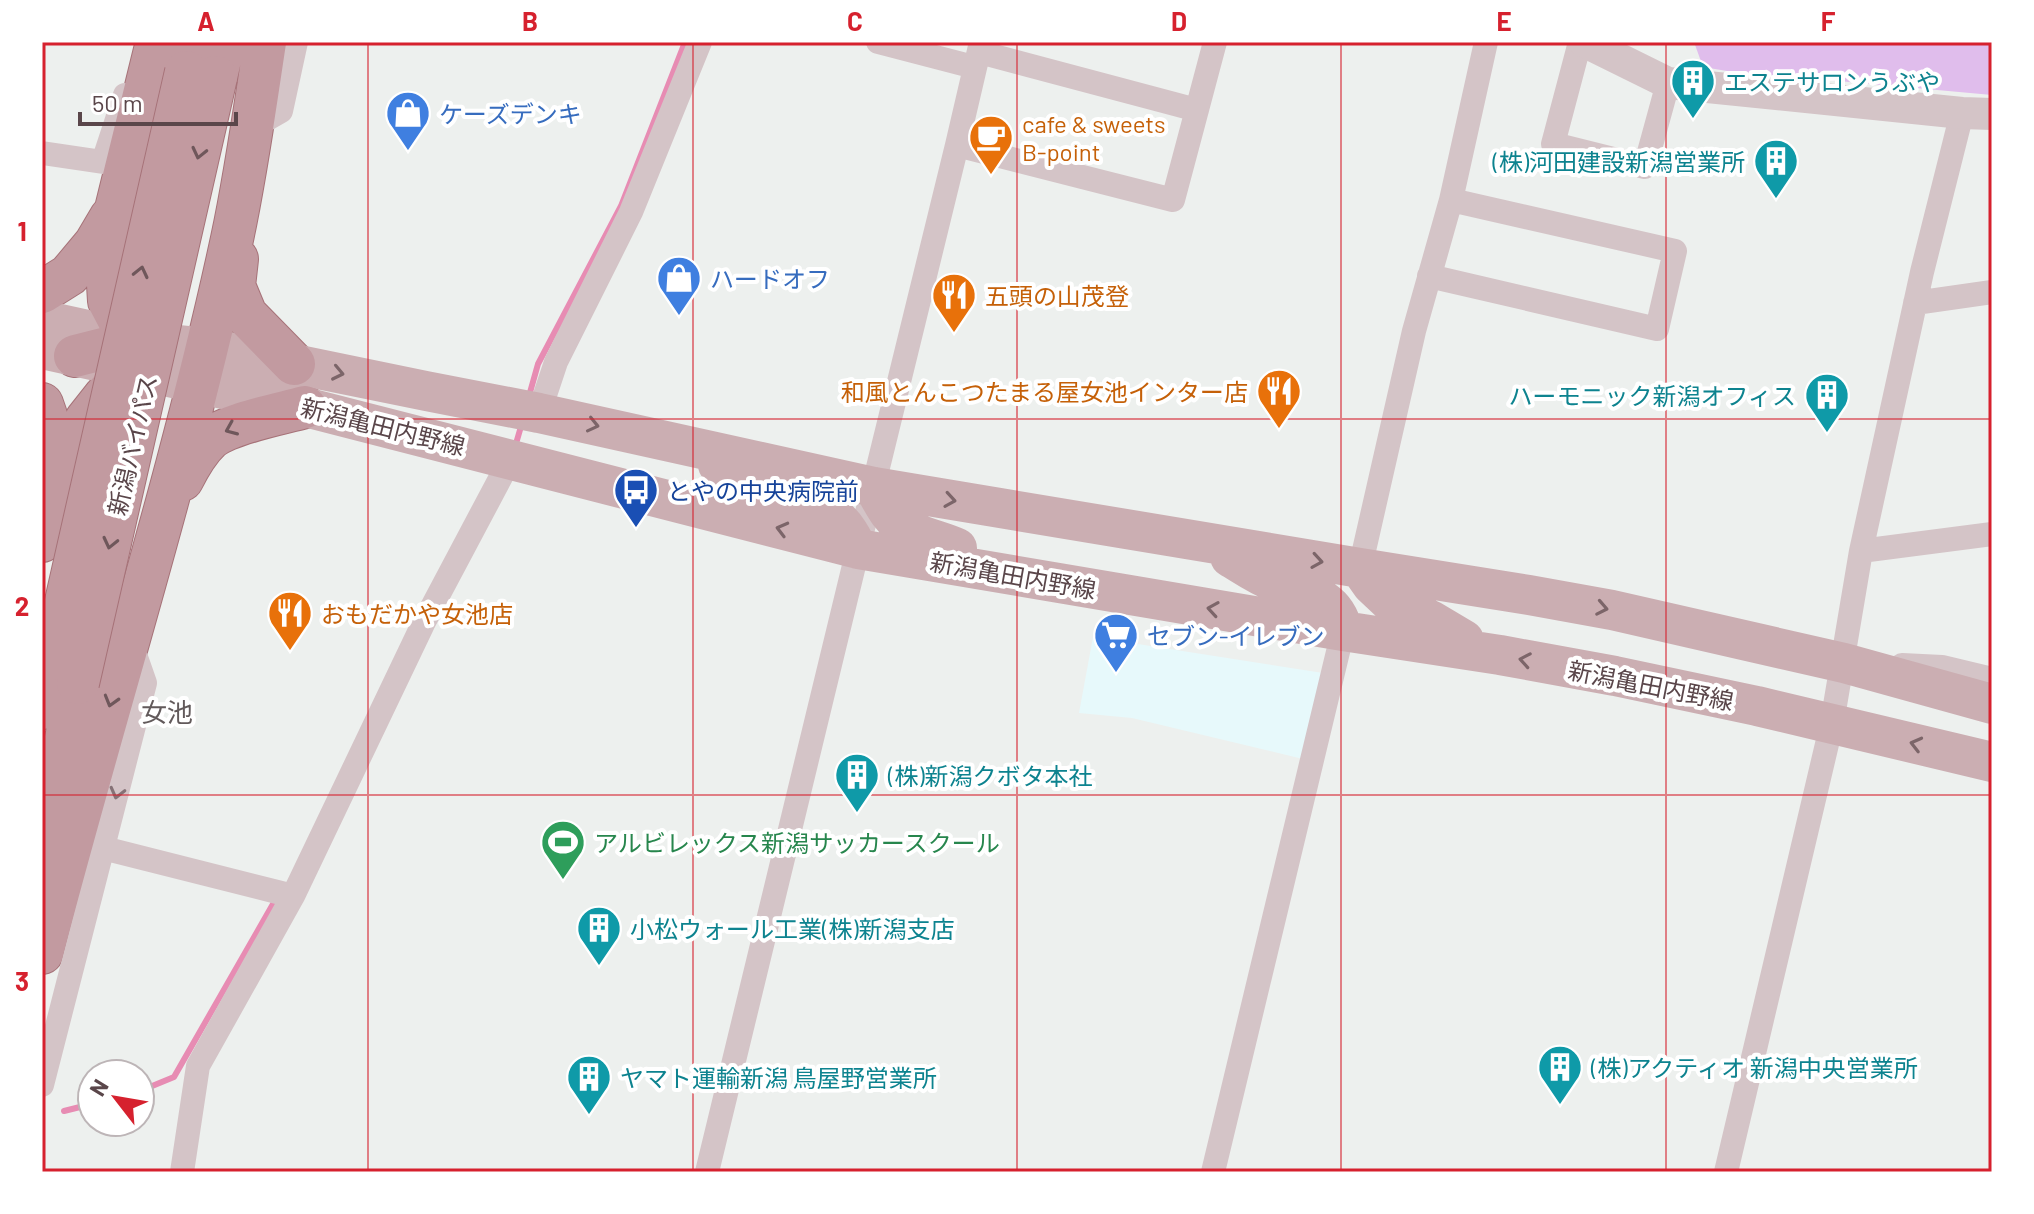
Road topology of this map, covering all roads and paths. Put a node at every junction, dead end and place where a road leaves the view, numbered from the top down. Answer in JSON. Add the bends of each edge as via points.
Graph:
{"nodes":[{"id":1,"x":139,"y":42,"type":"edge"},
{"id":2,"x":157,"y":42,"type":"edge"},
{"id":3,"x":265,"y":42,"type":"edge"},
{"id":4,"x":296,"y":42,"type":"edge"},
{"id":5,"x":700,"y":42,"type":"edge"},
{"id":6,"x":878,"y":42,"type":"edge"},
{"id":7,"x":1215,"y":42,"type":"edge"},
{"id":8,"x":1486,"y":42,"type":"edge"},
{"id":9,"x":1583,"y":42,"type":"edge"},
{"id":10,"x":978,"y":54,"type":"edge"},
{"id":11,"x":205,"y":58,"type":"edge"},
{"id":12,"x":1668,"y":83,"type":"junction"},
{"id":13,"x":1197,"y":110,"type":"junction"},
{"id":14,"x":1977,"y":113,"type":"edge"},
{"id":15,"x":253,"y":127,"type":"junction"},
{"id":16,"x":957,"y":145,"type":"junction"},
{"id":17,"x":42,"y":153,"type":"edge"},
{"id":18,"x":1451,"y":200,"type":"junction"},
{"id":19,"x":116,"y":209,"type":"junction"},
{"id":20,"x":1429,"y":276,"type":"junction"},
{"id":21,"x":42,"y":292,"type":"edge"},
{"id":22,"x":1992,"y":292,"type":"edge"},
{"id":23,"x":1915,"y":303,"type":"junction"},
{"id":24,"x":42,"y":320,"type":"edge"},
{"id":25,"x":106,"y":350,"type":"edge"},
{"id":26,"x":294,"y":364,"type":"junction"},
{"id":27,"x":202,"y":366,"type":"junction"},
{"id":28,"x":42,"y":404,"type":"edge"},
{"id":29,"x":305,"y":407,"type":"junction"},
{"id":30,"x":539,"y":413,"type":"junction"},
{"id":31,"x":686,"y":445,"type":"junction"},
{"id":32,"x":511,"y":458,"type":"junction"},
{"id":33,"x":874,"y":487,"type":"junction"},
{"id":34,"x":159,"y":528,"type":"junction"},
{"id":35,"x":1992,"y":534,"type":"edge"},
{"id":36,"x":42,"y":541,"type":"edge"},
{"id":37,"x":1206,"y":543,"type":"junction"},
{"id":38,"x":858,"y":549,"type":"junction"},
{"id":39,"x":1861,"y":551,"type":"junction"},
{"id":40,"x":1360,"y":568,"type":"junction"},
{"id":41,"x":1006,"y":575,"type":"junction"},
{"id":42,"x":1343,"y":631,"type":"junction"},
{"id":43,"x":129,"y":637,"type":"junction"},
{"id":44,"x":1484,"y":653,"type":"junction"},
{"id":45,"x":1844,"y":663,"type":"junction"},
{"id":46,"x":1992,"y":679,"type":"edge"},
{"id":47,"x":57,"y":689,"type":"edge"},
{"id":48,"x":1992,"y":704,"type":"edge"},
{"id":49,"x":1832,"y":723,"type":"junction"},
{"id":50,"x":1992,"y":762,"type":"edge"},
{"id":51,"x":103,"y":848,"type":"junction"},
{"id":52,"x":42,"y":849,"type":"edge"},
{"id":53,"x":293,"y":896,"type":"junction"},
{"id":54,"x":42,"y":953,"type":"edge"},
{"id":55,"x":42,"y":1085,"type":"edge"},
{"id":56,"x":182,"y":1172,"type":"edge"},
{"id":57,"x":707,"y":1172,"type":"edge"},
{"id":58,"x":1213,"y":1172,"type":"edge"},
{"id":59,"x":1726,"y":1172,"type":"edge"}],
"edges":[{"from":1,"to":17,"type":"street","via":[[103,162]]},
{"from":2,"to":19,"type":"highway"},
{"from":3,"to":15,"type":"highway"},
{"from":4,"to":15,"type":"street","via":[[281,111]]},
{"from":5,"to":30,"type":"street","via":[[631,212],[556,362]]},
{"from":6,"to":10,"type":"street"},
{"from":7,"to":13,"type":"street"},
{"from":8,"to":18,"type":"street"},
{"from":9,"to":12,"type":"street"},
{"from":9,"to":12,"type":"street","via":[[1553,144],[1645,167]]},
{"from":10,"to":13,"type":"street"},
{"from":10,"to":16,"type":"street"},
{"from":11,"to":47,"type":"highway","name":"新潟バイパス","bridge":true},
{"from":12,"to":14,"type":"street"},
{"from":13,"to":16,"type":"street","via":[[1173,200]]},
{"from":14,"to":23,"type":"street"},
{"from":15,"to":25,"type":"highway","via":[[210,274],[185,319],[164,334]]},
{"from":15,"to":26,"type":"highway","via":[[234,286],[246,315]]},
{"from":15,"to":27,"type":"highway"},
{"from":16,"to":33,"type":"street"},
{"from":18,"to":20,"type":"street"},
{"from":18,"to":20,"type":"street","via":[[1675,251],[1657,329]]},
{"from":19,"to":21,"type":"highway","via":[[69,275]]},
{"from":19,"to":25,"type":"highway","via":[[107,268],[109,301],[119,320]]},
{"from":20,"to":40,"type":"street"},
{"from":22,"to":23,"type":"street"},
{"from":23,"to":39,"type":"street"},
{"from":24,"to":25,"type":"main road"},
{"from":25,"to":27,"type":"highway"},
{"from":25,"to":34,"type":"highway","via":[[161,410],[167,432]]},
{"from":25,"to":36,"type":"highway","via":[[112,388],[86,420]]},
{"from":26,"to":27,"type":"main road","name":"新潟亀田内野線"},
{"from":26,"to":30,"type":"main road","name":"新潟亀田内野線","one_way":true},
{"from":27,"to":29,"type":"main road","name":"新潟亀田内野線"},
{"from":27,"to":34,"type":"highway"},
{"from":28,"to":36,"type":"highway","via":[[52,431],[53,471]]},
{"from":29,"to":32,"type":"main road","name":"新潟亀田内野線"},
{"from":29,"to":34,"type":"highway","one_way":true,"via":[[211,438],[190,464]]},
{"from":30,"to":31,"type":"main road","name":"新潟亀田内野線","one_way":true},
{"from":31,"to":33,"type":"main road","name":"新潟亀田内野線"},
{"from":31,"to":38,"type":"main road","via":[[746,483],[834,516]]},
{"from":38,"to":32,"type":"main road","name":"新潟亀田内野線","one_way":true},
{"from":32,"to":53,"type":"street","via":[[423,624]]},
{"from":33,"to":37,"type":"main road","name":"新潟亀田内野線","one_way":true},
{"from":33,"to":38,"type":"street"},
{"from":33,"to":41,"type":"main road","via":[[898,523]]},
{"from":34,"to":43,"type":"highway"},
{"from":35,"to":39,"type":"street"},
{"from":37,"to":40,"type":"main road","name":"新潟亀田内野線","one_way":true},
{"from":37,"to":42,"type":"main road","via":[[1259,575],[1311,593],[1336,613]]},
{"from":38,"to":41,"type":"main road","name":"新潟亀田内野線"},
{"from":38,"to":57,"type":"street"},
{"from":39,"to":45,"type":"street"},
{"from":40,"to":44,"type":"main road","via":[[1389,601],[1449,629]]},
{"from":40,"to":45,"type":"main road","name":"新潟亀田内野線","one_way":true,"via":[[1612,610]]},
{"from":42,"to":41,"type":"main road","name":"新潟亀田内野線","one_way":true},
{"from":42,"to":44,"type":"main road","name":"新潟亀田内野線"},
{"from":42,"to":58,"type":"street"},
{"from":43,"to":51,"type":"street","one_way":true,"via":[[145,683]]},
{"from":43,"to":54,"type":"highway","one_way":true},
{"from":49,"to":44,"type":"main road","name":"新潟亀田内野線","one_way":true},
{"from":45,"to":46,"type":"street","via":[[1942,667]]},
{"from":45,"to":48,"type":"main road","name":"新潟亀田内野線"},
{"from":45,"to":49,"type":"street"},
{"from":47,"to":52,"type":"highway","name":"新潟バイパス"},
{"from":50,"to":49,"type":"main road","name":"新潟亀田内野線","one_way":true},
{"from":49,"to":59,"type":"street"},
{"from":51,"to":53,"type":"street"},
{"from":51,"to":55,"type":"street"},
{"from":53,"to":56,"type":"street","via":[[198,1066]]}]}
